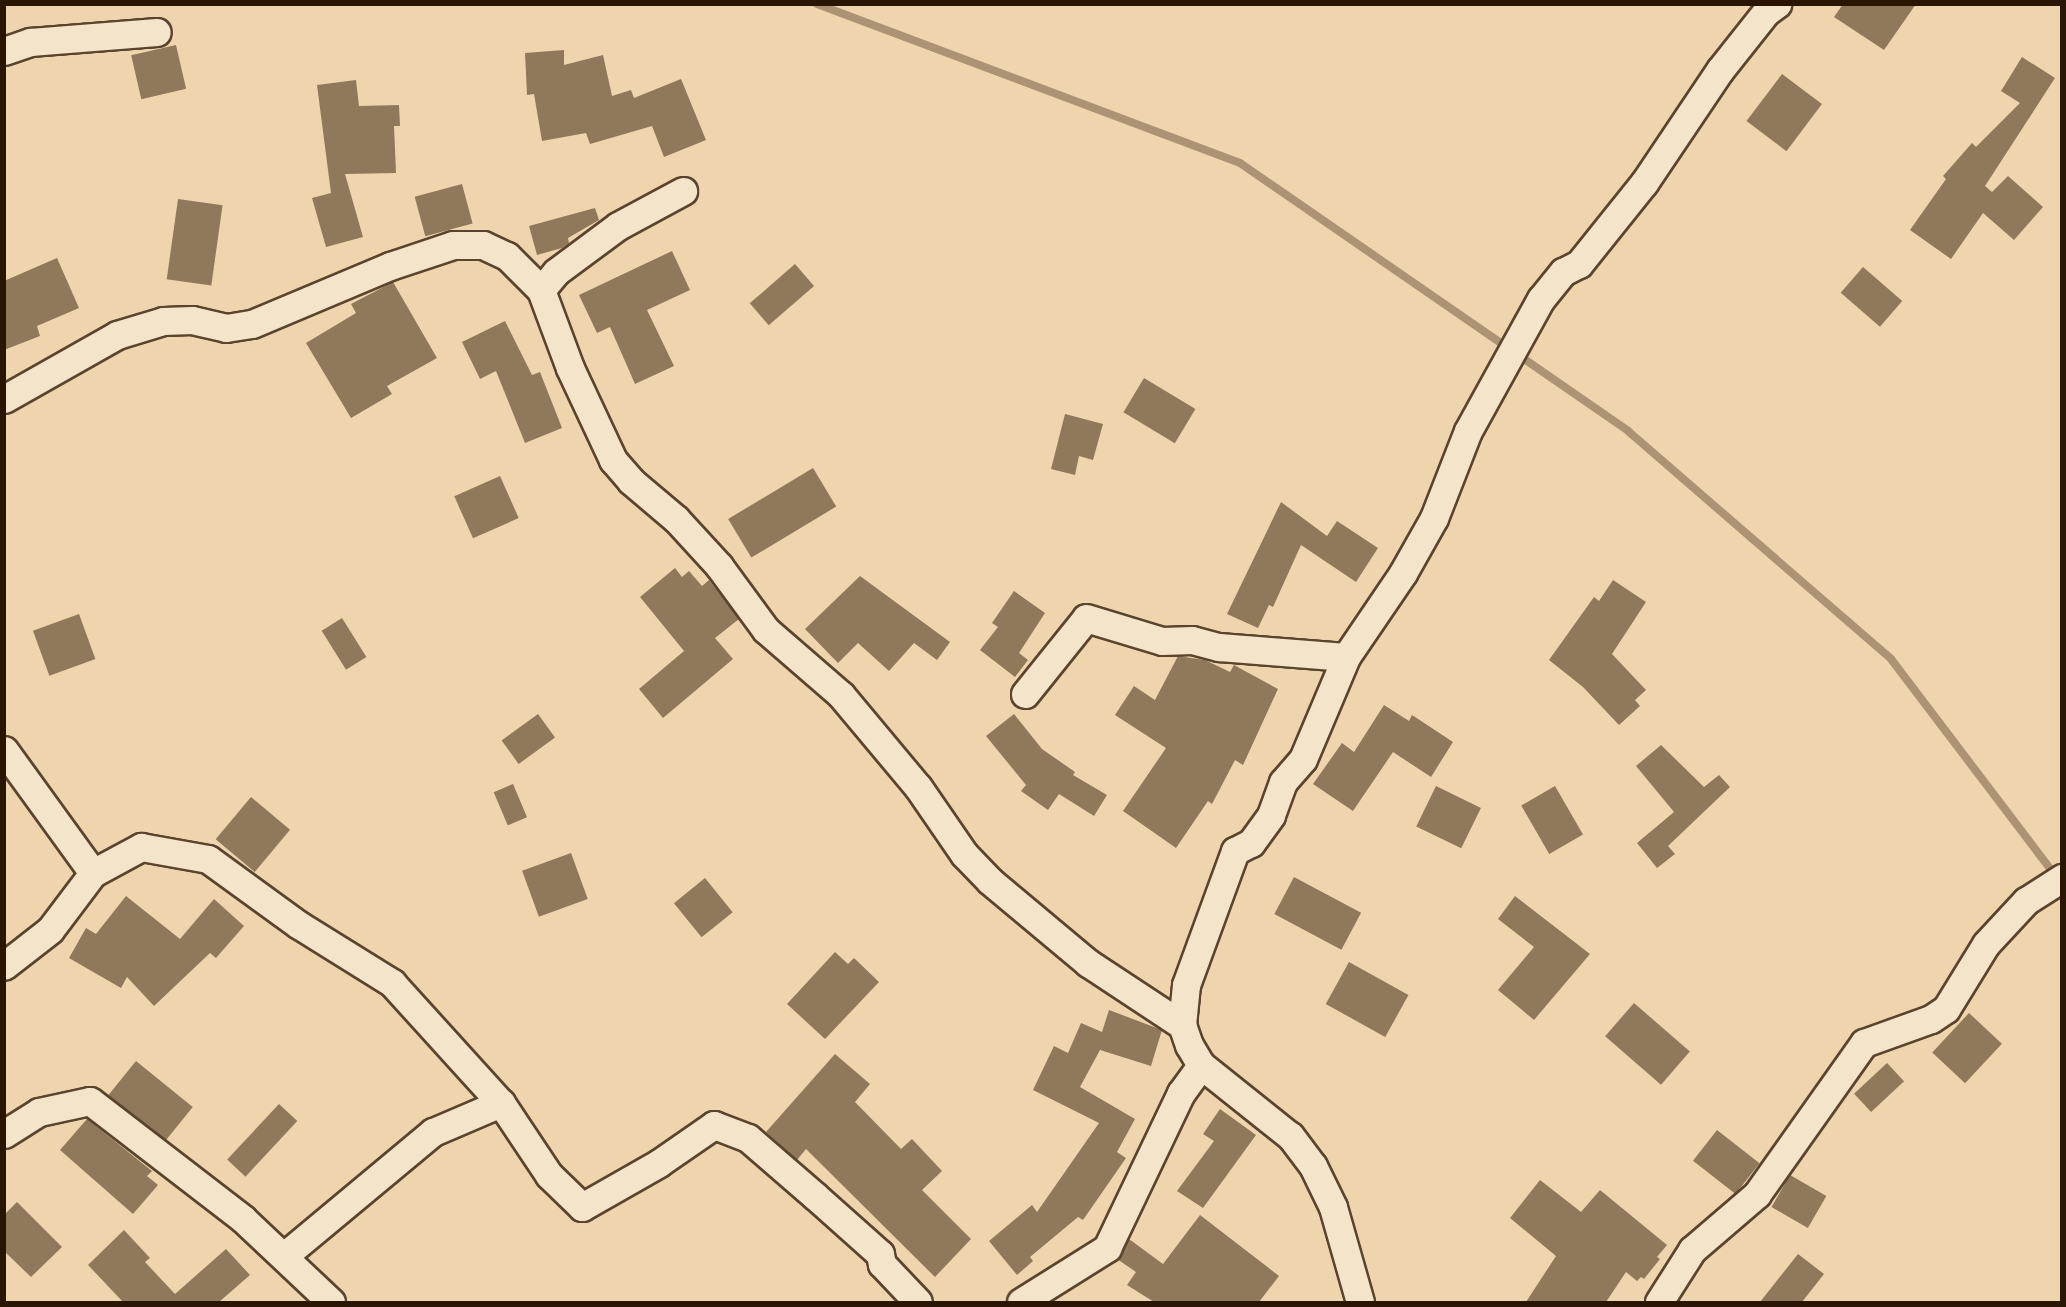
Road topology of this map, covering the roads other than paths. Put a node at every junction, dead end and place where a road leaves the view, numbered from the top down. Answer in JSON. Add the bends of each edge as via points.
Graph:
{"nodes":[{"id":1,"x":1777,"y":4,"type":"edge"},
{"id":2,"x":157,"y":32,"type":"dead end"},
{"id":3,"x":4,"y":51,"type":"edge"},
{"id":4,"x":683,"y":191,"type":"dead end"},
{"id":5,"x":541,"y":290,"type":"junction"},
{"id":6,"x":4,"y":399,"type":"edge"},
{"id":7,"x":1346,"y":657,"type":"junction"},
{"id":8,"x":1025,"y":694,"type":"dead end"},
{"id":9,"x":4,"y":750,"type":"edge"},
{"id":10,"x":93,"y":873,"type":"junction"},
{"id":11,"x":2061,"y":878,"type":"edge"},
{"id":12,"x":4,"y":966,"type":"edge"},
{"id":13,"x":1182,"y":1025,"type":"junction"},
{"id":14,"x":1201,"y":1065,"type":"junction"},
{"id":15,"x":501,"y":1103,"type":"junction"},
{"id":16,"x":4,"y":1134,"type":"edge"},
{"id":17,"x":284,"y":1256,"type":"junction"},
{"id":18,"x":332,"y":1302,"type":"edge"},
{"id":19,"x":918,"y":1302,"type":"edge"},
{"id":20,"x":1021,"y":1302,"type":"edge"},
{"id":21,"x":1360,"y":1302,"type":"edge"},
{"id":22,"x":1659,"y":1302,"type":"edge"}],
"edges":[{"from":1,"to":7,"type":"street","via":[[1766,12],[1720,70],[1644,183],[1579,264],[1563,272],[1541,298],[1468,432],[1434,518]]},
{"from":2,"to":3,"type":"street","via":[[30,42]]},
{"from":4,"to":5,"type":"street","via":[[618,226],[556,272]]},
{"from":5,"to":6,"type":"street","via":[[507,256],[483,245],[453,245],[390,266],[252,324],[226,328],[192,320],[163,321],[117,335]]},
{"from":5,"to":13,"type":"street","via":[[570,368],[613,460],[631,481],[676,519],[712,558],[765,630],[841,695],[918,787],[964,854],[990,881],[1088,963]]},
{"from":7,"to":8,"type":"street","via":[[1219,647],[1192,640],[1162,641],[1086,618]]},
{"from":7,"to":13,"type":"street","via":[[1303,759],[1283,782],[1271,815],[1251,843],[1235,851],[1186,985]]},
{"from":9,"to":10,"type":"street"},
{"from":10,"to":12,"type":"street","via":[[50,930]]},
{"from":10,"to":15,"type":"street","via":[[141,847],[208,859],[299,925],[392,983]]},
{"from":11,"to":22,"type":"street","via":[[2026,901],[1986,944],[1946,1009],[1931,1019],[1864,1044],[1757,1194],[1692,1250]]},
{"from":13,"to":14,"type":"street"},
{"from":14,"to":20,"type":"street","via":[[1181,1093],[1107,1248]]},
{"from":14,"to":21,"type":"street","via":[[1290,1136],[1313,1166],[1333,1207]]},
{"from":15,"to":17,"type":"street","via":[[433,1132]]},
{"from":15,"to":19,"type":"street","via":[[549,1174],[582,1207],[659,1163],[714,1125],[748,1138],[880,1254],[882,1264]]},
{"from":16,"to":17,"type":"street","via":[[39,1112],[90,1101],[234,1211]]},
{"from":17,"to":18,"type":"street"}]}
